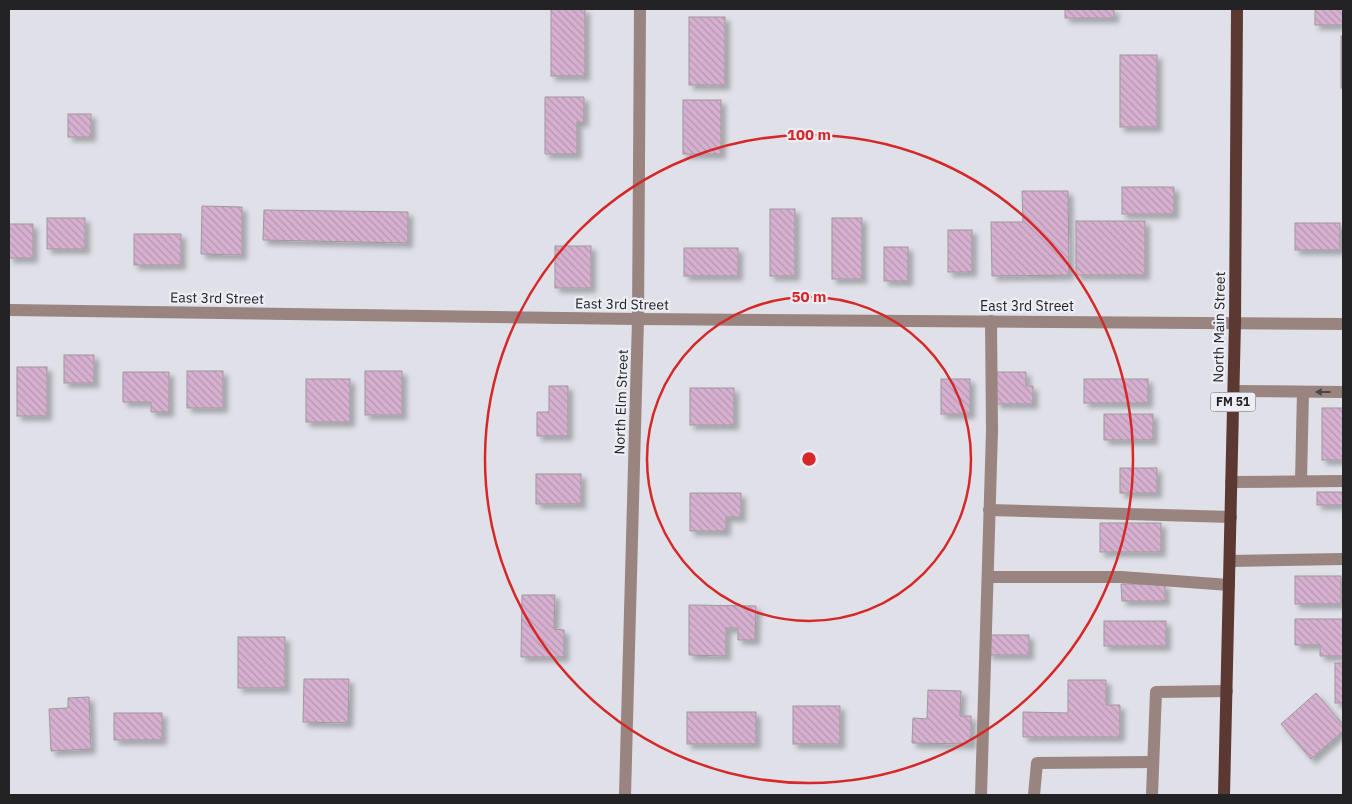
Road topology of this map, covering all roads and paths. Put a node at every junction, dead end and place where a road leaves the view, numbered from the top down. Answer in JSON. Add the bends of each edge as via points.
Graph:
{"nodes":[{"id":1,"x":640,"y":9,"type":"edge"},
{"id":2,"x":1237,"y":9,"type":"edge"},
{"id":3,"x":9,"y":310,"type":"edge"},
{"id":4,"x":638,"y":319,"type":"junction"},
{"id":5,"x":991,"y":321,"type":"junction"},
{"id":6,"x":1235,"y":322,"type":"junction"},
{"id":7,"x":1343,"y":324,"type":"edge"},
{"id":8,"x":1234,"y":391,"type":"junction"},
{"id":9,"x":1303,"y":392,"type":"junction"},
{"id":10,"x":1343,"y":392,"type":"edge"},
{"id":11,"x":1300,"y":481,"type":"junction"},
{"id":12,"x":1343,"y":481,"type":"edge"},
{"id":13,"x":1231,"y":482,"type":"junction"},
{"id":14,"x":989,"y":510,"type":"junction"},
{"id":15,"x":1231,"y":518,"type":"junction"},
{"id":16,"x":1343,"y":559,"type":"edge"},
{"id":17,"x":1230,"y":560,"type":"junction"},
{"id":18,"x":988,"y":577,"type":"junction"},
{"id":19,"x":1229,"y":585,"type":"junction"},
{"id":20,"x":1226,"y":691,"type":"junction"},
{"id":21,"x":1153,"y":762,"type":"junction"},
{"id":22,"x":625,"y":795,"type":"edge"},
{"id":23,"x":981,"y":795,"type":"edge"},
{"id":24,"x":1034,"y":795,"type":"edge"},
{"id":25,"x":1152,"y":795,"type":"edge"},
{"id":26,"x":1224,"y":795,"type":"edge"}],
"edges":[{"from":1,"to":4,"type":"street","name":"North Elm Street"},
{"from":2,"to":6,"type":"main road","name":"North Main Street","number":"FM 51"},
{"from":3,"to":4,"type":"street","name":"East 3rd Street"},
{"from":4,"to":5,"type":"street","name":"East 3rd Street"},
{"from":4,"to":22,"type":"street","name":"North Elm Street"},
{"from":5,"to":6,"type":"street","name":"East 3rd Street"},
{"from":5,"to":14,"type":"street"},
{"from":6,"to":7,"type":"street","name":"East 3rd Street"},
{"from":6,"to":8,"type":"main road","name":"North Main Street","number":"FM 51"},
{"from":8,"to":9,"type":"street"},
{"from":8,"to":13,"type":"main road","name":"North Main Street","number":"FM 51"},
{"from":10,"to":9,"type":"street","one_way":true},
{"from":9,"to":11,"type":"street"},
{"from":11,"to":12,"type":"street"},
{"from":11,"to":13,"type":"street"},
{"from":13,"to":15,"type":"main road","name":"North Main Street","number":"FM 51"},
{"from":14,"to":15,"type":"street"},
{"from":14,"to":18,"type":"street"},
{"from":15,"to":17,"type":"main road","name":"North Main Street","number":"FM 51"},
{"from":16,"to":17,"type":"street"},
{"from":17,"to":19,"type":"main road","name":"North Main Street","number":"FM 51"},
{"from":18,"to":19,"type":"street","via":[[1121,577]]},
{"from":18,"to":23,"type":"street"},
{"from":19,"to":20,"type":"main road","name":"North Main Street","number":"FM 51"},
{"from":20,"to":21,"type":"street","via":[[1156,692]]},
{"from":20,"to":26,"type":"main road","name":"North Main Street","number":"FM 51"},
{"from":21,"to":24,"type":"street","via":[[1037,763]]},
{"from":21,"to":25,"type":"street"}]}
